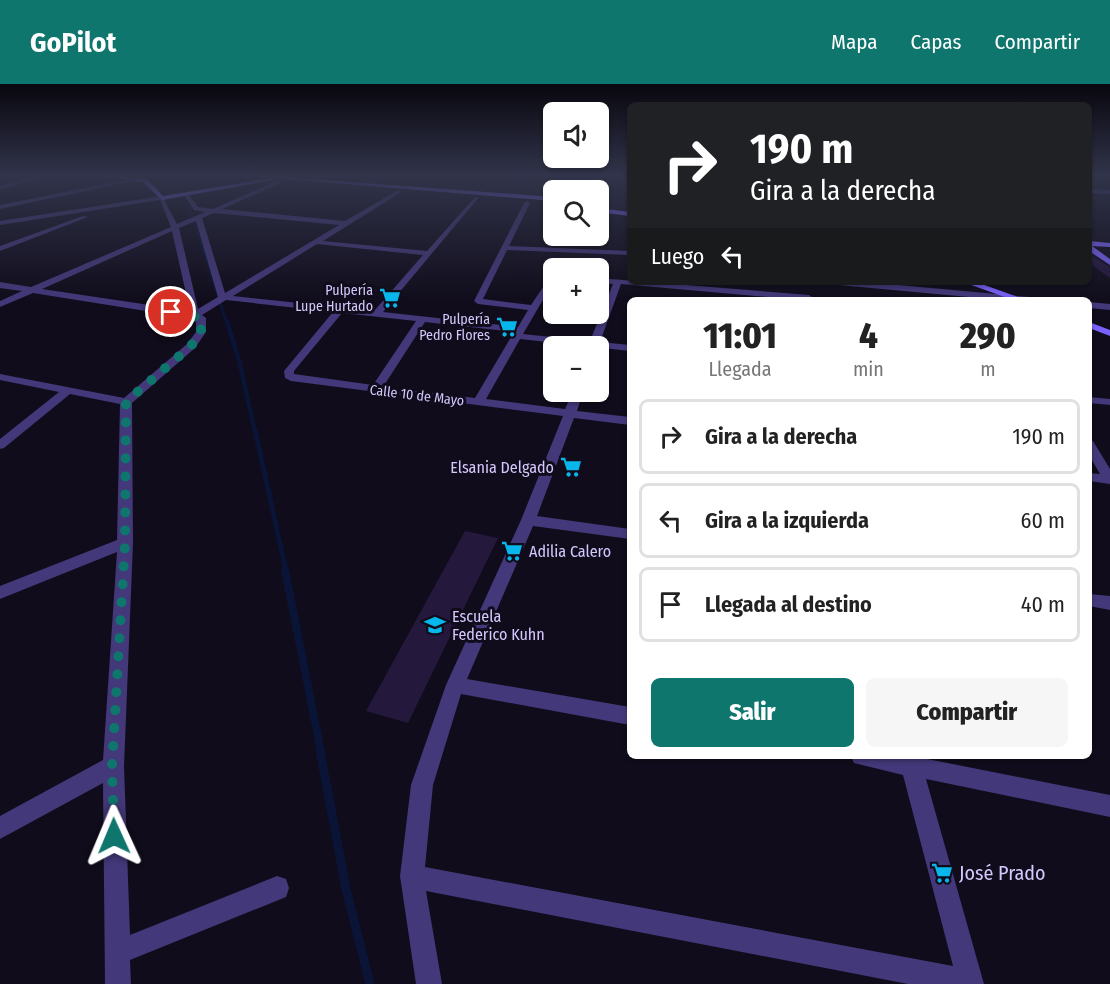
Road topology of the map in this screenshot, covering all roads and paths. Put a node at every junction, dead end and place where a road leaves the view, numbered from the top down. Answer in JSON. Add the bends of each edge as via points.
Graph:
{"nodes":[{"id":1,"x":0,"y":217,"type":"edge"},
{"id":2,"x":43,"y":217,"type":"edge"},
{"id":3,"x":86,"y":217,"type":"edge"},
{"id":4,"x":171,"y":217,"type":"edge"},
{"id":5,"x":198,"y":217,"type":"joint"},
{"id":6,"x":285,"y":217,"type":"edge"},
{"id":7,"x":355,"y":217,"type":"edge"},
{"id":8,"x":460,"y":217,"type":"edge"},
{"id":9,"x":521,"y":217,"type":"edge"},
{"id":10,"x":16,"y":221,"type":"junction"},
{"id":11,"x":0,"y":223,"type":"edge"},
{"id":12,"x":345,"y":223,"type":"junction"},
{"id":13,"x":175,"y":227,"type":"junction"},
{"id":14,"x":314,"y":242,"type":"junction"},
{"id":15,"x":1092,"y":245,"type":"edge"},
{"id":16,"x":1110,"y":245,"type":"edge"},
{"id":17,"x":505,"y":248,"type":"junction"},
{"id":18,"x":1092,"y":248,"type":"edge"},
{"id":19,"x":0,"y":249,"type":"edge"},
{"id":20,"x":567,"y":250,"type":"junction"},
{"id":21,"x":429,"y":253,"type":"junction"},
{"id":22,"x":627,"y":253,"type":"edge"},
{"id":23,"x":563,"y":258,"type":"edge"},
{"id":24,"x":1110,"y":263,"type":"edge"},
{"id":25,"x":609,"y":281,"type":"edge"},
{"id":26,"x":618,"y":281,"type":"junction"},
{"id":27,"x":627,"y":282,"type":"edge"},
{"id":28,"x":0,"y":285,"type":"edge"},
{"id":29,"x":688,"y":285,"type":"edge"},
{"id":30,"x":869,"y":285,"type":"edge"},
{"id":31,"x":976,"y":285,"type":"edge"},
{"id":32,"x":32,"y":290,"type":"junction"},
{"id":33,"x":543,"y":291,"type":"edge"},
{"id":34,"x":809,"y":296,"type":"edge"},
{"id":35,"x":991,"y":297,"type":"edge"},
{"id":36,"x":1012,"y":297,"type":"edge"},
{"id":37,"x":221,"y":298,"type":"junction"},
{"id":38,"x":0,"y":304,"type":"edge"},
{"id":39,"x":1092,"y":305,"type":"edge"},
{"id":40,"x":1110,"y":307,"type":"edge"},
{"id":41,"x":532,"y":309,"type":"junction"},
{"id":42,"x":340,"y":310,"type":"junction"},
{"id":43,"x":199,"y":312,"type":"junction"},
{"id":44,"x":376,"y":314,"type":"junction"},
{"id":45,"x":422,"y":320,"type":"junction"},
{"id":46,"x":1092,"y":326,"type":"edge"},
{"id":47,"x":517,"y":333,"type":"junction"},
{"id":48,"x":1110,"y":333,"type":"edge"},
{"id":49,"x":597,"y":336,"type":"edge"},
{"id":50,"x":543,"y":337,"type":"edge"},
{"id":51,"x":609,"y":346,"type":"edge"},
{"id":52,"x":627,"y":348,"type":"edge"},
{"id":53,"x":0,"y":378,"type":"edge"},
{"id":54,"x":376,"y":389,"type":"junction"},
{"id":55,"x":68,"y":390,"type":"junction"},
{"id":56,"x":1092,"y":400,"type":"edge"},
{"id":57,"x":126,"y":402,"type":"junction"},
{"id":58,"x":574,"y":402,"type":"edge"},
{"id":59,"x":1110,"y":402,"type":"edge"},
{"id":60,"x":478,"y":403,"type":"junction"},
{"id":61,"x":570,"y":414,"type":"junction"},
{"id":62,"x":627,"y":421,"type":"edge"},
{"id":63,"x":0,"y":445,"type":"edge"},
{"id":64,"x":1092,"y":449,"type":"edge"},
{"id":65,"x":1092,"y":477,"type":"edge"},
{"id":66,"x":1110,"y":479,"type":"edge"},
{"id":67,"x":528,"y":520,"type":"junction"},
{"id":68,"x":627,"y":534,"type":"edge"},
{"id":69,"x":125,"y":543,"type":"junction"},
{"id":70,"x":0,"y":593,"type":"edge"},
{"id":71,"x":1092,"y":600,"type":"edge"},
{"id":72,"x":1110,"y":603,"type":"edge"},
{"id":73,"x":455,"y":686,"type":"junction"},
{"id":74,"x":627,"y":715,"type":"edge"},
{"id":75,"x":885,"y":759,"type":"edge"},
{"id":76,"x":112,"y":766,"type":"junction"},
{"id":77,"x":912,"y":768,"type":"junction"},
{"id":78,"x":1110,"y":807,"type":"edge"},
{"id":79,"x":0,"y":828,"type":"edge"},
{"id":80,"x":412,"y":876,"type":"junction"},
{"id":81,"x":278,"y":888,"type":"dead end"},
{"id":82,"x":116,"y":953,"type":"junction"},
{"id":83,"x":118,"y":984,"type":"edge"},
{"id":84,"x":429,"y":984,"type":"edge"},
{"id":85,"x":971,"y":984,"type":"edge"}],
"edges":[{"from":1,"to":10,"type":"street"},
{"from":2,"to":10,"type":"street"},
{"from":3,"to":19,"type":"street"},
{"from":4,"to":13,"type":"street"},
{"from":5,"to":13,"type":"street"},
{"from":5,"to":37,"type":"street"},
{"from":6,"to":12,"type":"street"},
{"from":7,"to":12,"type":"street"},
{"from":8,"to":21,"type":"street"},
{"from":9,"to":17,"type":"street"},
{"from":10,"to":11,"type":"street"},
{"from":12,"to":14,"type":"street"},
{"from":13,"to":32,"type":"street"},
{"from":13,"to":43,"type":"street"},
{"from":14,"to":21,"type":"street"},
{"from":14,"to":37,"type":"street"},
{"from":15,"to":16,"type":"street"},
{"from":17,"to":20,"type":"street"},
{"from":17,"to":41,"type":"street","via":[[478,301]]},
{"from":18,"to":24,"type":"street"},
{"from":20,"to":22,"type":"street"},
{"from":20,"to":23,"type":"street"},
{"from":21,"to":44,"type":"street"},
{"from":25,"to":26,"type":"street"},
{"from":26,"to":27,"type":"street"},
{"from":26,"to":49,"type":"street"},
{"from":28,"to":32,"type":"street"},
{"from":29,"to":34,"type":"street"},
{"from":30,"to":35,"type":"street"},
{"from":31,"to":36,"type":"street"},
{"from":32,"to":38,"type":"street"},
{"from":32,"to":43,"type":"street"},
{"from":33,"to":41,"type":"street"},
{"from":37,"to":42,"type":"street"},
{"from":37,"to":43,"type":"street"},
{"from":39,"to":40,"type":"street"},
{"from":41,"to":47,"type":"street"},
{"from":42,"to":44,"type":"street"},
{"from":42,"to":54,"type":"street","name":"Calle 10 de Mayo","via":[[289,371],[289,376]]},
{"from":43,"to":57,"type":"street","via":[[202,326],[191,346]]},
{"from":44,"to":45,"type":"street"},
{"from":45,"to":47,"type":"street"},
{"from":45,"to":54,"type":"street"},
{"from":46,"to":48,"type":"street"},
{"from":47,"to":50,"type":"street"},
{"from":47,"to":60,"type":"street"},
{"from":51,"to":52,"type":"street"},
{"from":53,"to":55,"type":"street"},
{"from":54,"to":60,"type":"street","name":"Calle 10 de Mayo"},
{"from":55,"to":57,"type":"street"},
{"from":55,"to":63,"type":"street"},
{"from":56,"to":59,"type":"street"},
{"from":57,"to":69,"type":"street"},
{"from":58,"to":61,"type":"street"},
{"from":60,"to":61,"type":"street","name":"Calle 10 de Mayo"},
{"from":61,"to":62,"type":"street","name":"Calle 10 de Mayo"},
{"from":61,"to":67,"type":"street"},
{"from":64,"to":66,"type":"street"},
{"from":65,"to":66,"type":"street"},
{"from":67,"to":68,"type":"street"},
{"from":67,"to":73,"type":"street"},
{"from":69,"to":70,"type":"street"},
{"from":69,"to":76,"type":"street"},
{"from":71,"to":72,"type":"street"},
{"from":73,"to":74,"type":"street"},
{"from":73,"to":80,"type":"street","via":[[422,785]]},
{"from":75,"to":77,"type":"street"},
{"from":76,"to":79,"type":"street"},
{"from":76,"to":82,"type":"street"},
{"from":77,"to":78,"type":"street"},
{"from":77,"to":85,"type":"street"},
{"from":80,"to":84,"type":"street"},
{"from":80,"to":85,"type":"street"},
{"from":81,"to":82,"type":"street"},
{"from":82,"to":83,"type":"street"}]}
